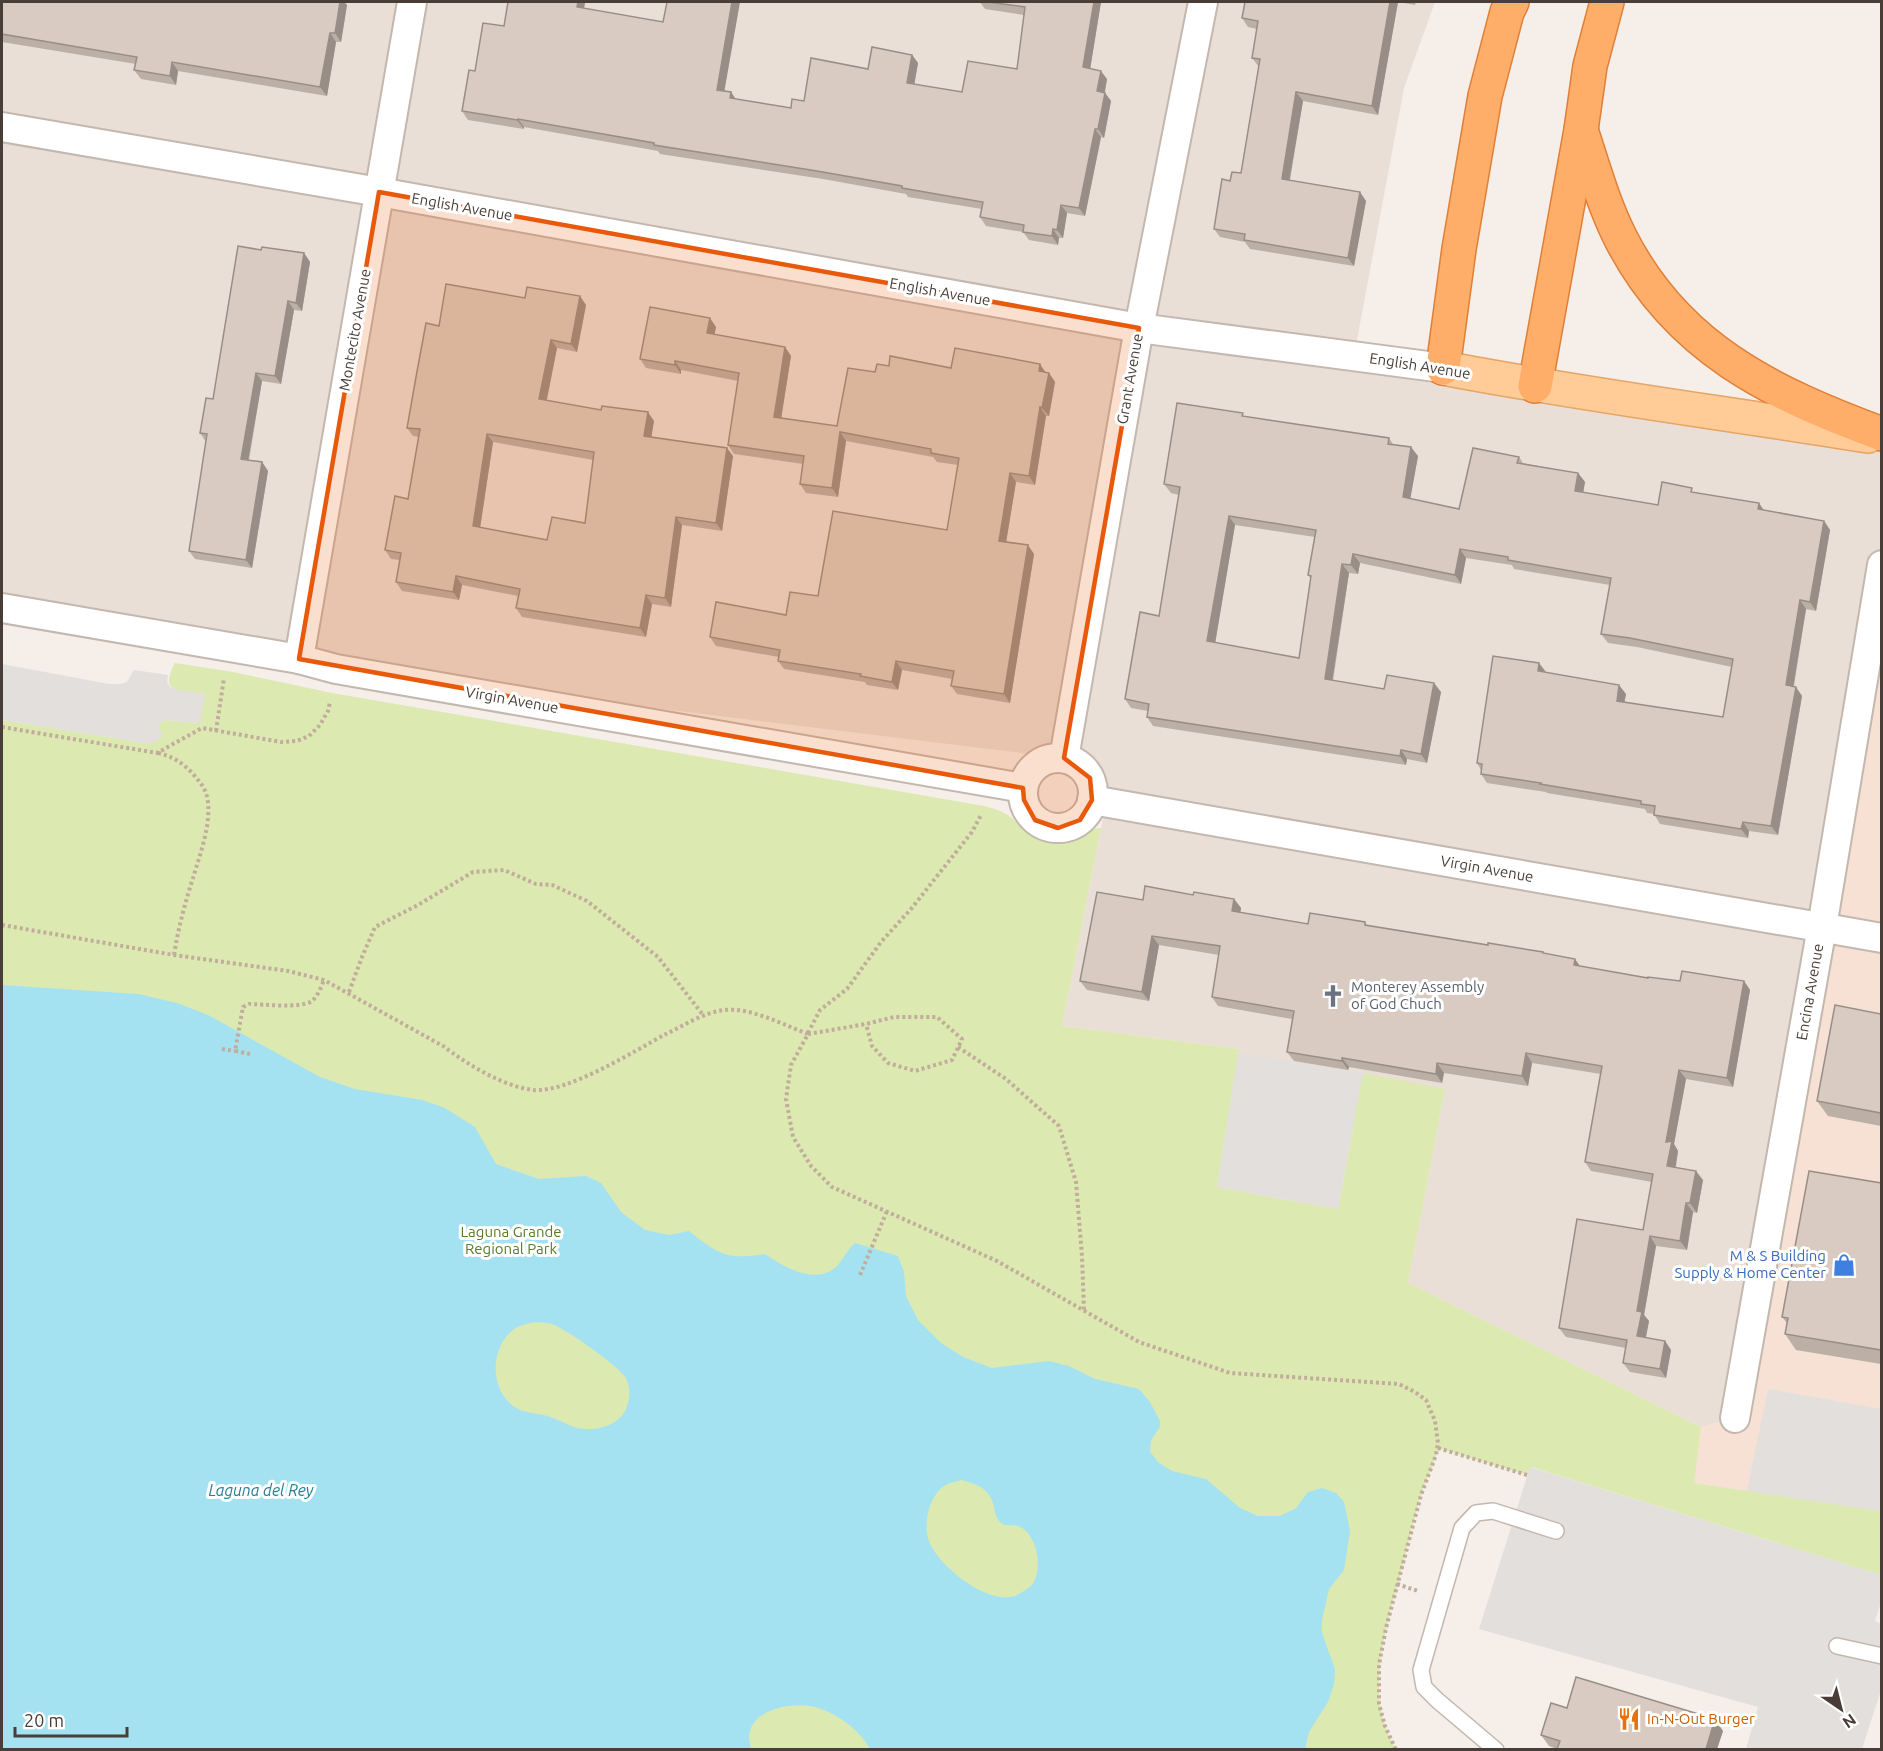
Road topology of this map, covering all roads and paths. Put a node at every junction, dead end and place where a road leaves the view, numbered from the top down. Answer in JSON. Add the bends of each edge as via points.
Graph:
{"nodes":[{"id":1,"x":412,"y":2,"type":"edge"},
{"id":2,"x":1203,"y":2,"type":"edge"},
{"id":3,"x":1512,"y":2,"type":"edge"},
{"id":4,"x":1607,"y":2,"type":"edge"},
{"id":5,"x":2,"y":127,"type":"edge"},
{"id":6,"x":1581,"y":130,"type":"junction"},
{"id":7,"x":379,"y":192,"type":"junction"},
{"id":8,"x":1139,"y":328,"type":"junction"},
{"id":9,"x":1443,"y":368,"type":"junction"},
{"id":10,"x":1536,"y":386,"type":"junction"},
{"id":11,"x":1881,"y":436,"type":"edge"},
{"id":12,"x":1881,"y":565,"type":"edge"},
{"id":13,"x":2,"y":609,"type":"edge"},
{"id":14,"x":228,"y":648,"type":"junction"},
{"id":15,"x":298,"y":659,"type":"junction"},
{"id":16,"x":331,"y":700,"type":"dead end"},
{"id":17,"x":2,"y":727,"type":"edge"},
{"id":18,"x":216,"y":731,"type":"junction"},
{"id":19,"x":157,"y":753,"type":"junction"},
{"id":20,"x":1064,"y":758,"type":"junction"},
{"id":21,"x":1023,"y":788,"type":"junction"},
{"id":22,"x":1092,"y":800,"type":"junction"},
{"id":23,"x":983,"y":809,"type":"dead end"},
{"id":24,"x":2,"y":926,"type":"edge"},
{"id":25,"x":1822,"y":927,"type":"junction"},
{"id":26,"x":1881,"y":938,"type":"edge"},
{"id":27,"x":174,"y":955,"type":"junction"},
{"id":28,"x":324,"y":980,"type":"junction"},
{"id":29,"x":349,"y":992,"type":"junction"},
{"id":30,"x":703,"y":1015,"type":"junction"},
{"id":31,"x":866,"y":1024,"type":"junction"},
{"id":32,"x":808,"y":1034,"type":"junction"},
{"id":33,"x":958,"y":1047,"type":"junction"},
{"id":34,"x":222,"y":1049,"type":"dead end"},
{"id":35,"x":235,"y":1051,"type":"junction"},
{"id":36,"x":250,"y":1054,"type":"dead end"},
{"id":37,"x":887,"y":1211,"type":"junction"},
{"id":38,"x":860,"y":1275,"type":"dead end"},
{"id":39,"x":1084,"y":1310,"type":"junction"},
{"id":40,"x":1735,"y":1418,"type":"dead end"},
{"id":41,"x":1438,"y":1448,"type":"junction"},
{"id":42,"x":1527,"y":1475,"type":"dead end"},
{"id":43,"x":1556,"y":1531,"type":"dead end"},
{"id":44,"x":1837,"y":1647,"type":"dead end"},
{"id":45,"x":1880,"y":1658,"type":"edge"},
{"id":46,"x":1396,"y":1749,"type":"edge"},
{"id":47,"x":1496,"y":1749,"type":"edge"}],
"edges":[{"from":1,"to":7,"type":"street","name":"Montecito Avenue"},
{"from":2,"to":8,"type":"street","name":"Grant Avenue"},
{"from":3,"to":9,"type":"highway","via":[[1485,96]]},
{"from":4,"to":6,"type":"highway","via":[[1590,66]]},
{"from":5,"to":7,"type":"street","name":"English Avenue"},
{"from":6,"to":10,"type":"highway"},
{"from":6,"to":11,"type":"highway","via":[[1620,237],[1666,308],[1697,338],[1770,387]]},
{"from":7,"to":8,"type":"street","name":"English Avenue"},
{"from":7,"to":15,"type":"street","name":"Montecito Avenue"},
{"from":8,"to":9,"type":"street","name":"English Avenue"},
{"from":8,"to":20,"type":"street","name":"Grant Avenue"},
{"from":9,"to":10,"type":"main road","name":"English Avenue"},
{"from":10,"to":11,"type":"main road","name":"English Avenue"},
{"from":12,"to":25,"type":"street","name":"Encina Avenue"},
{"from":13,"to":14,"type":"street","name":"Virgin Avenue"},
{"from":14,"to":15,"type":"street","name":"Virgin Avenue"},
{"from":14,"to":18,"type":"path"},
{"from":15,"to":21,"type":"street","name":"Virgin Avenue","via":[[336,669]]},
{"from":16,"to":18,"type":"path","via":[[320,725],[297,741]]},
{"from":17,"to":19,"type":"path"},
{"from":18,"to":19,"type":"path","via":[[202,728]]},
{"from":19,"to":27,"type":"path","via":[[170,756],[189,770],[207,794],[201,855]]},
{"from":20,"to":21,"type":"street","via":[[1053,758],[1033,768]]},
{"from":20,"to":22,"type":"street","via":[[1084,768],[1093,788]]},
{"from":21,"to":22,"type":"street","via":[[1028,811],[1046,826],[1070,826],[1088,812]]},
{"from":22,"to":25,"type":"street","name":"Virgin Avenue"},
{"from":23,"to":32,"type":"path","via":[[972,832],[948,863],[847,989],[820,1010]]},
{"from":24,"to":27,"type":"path"},
{"from":25,"to":26,"type":"street","name":"Virgin Avenue"},
{"from":25,"to":40,"type":"street","name":"Encina Avenue"},
{"from":27,"to":28,"type":"path"},
{"from":28,"to":29,"type":"path"},
{"from":28,"to":35,"type":"path","via":[[313,1000],[304,1005],[243,1007]]},
{"from":29,"to":30,"type":"path","via":[[460,1059],[511,1085],[534,1090],[556,1088],[582,1078]]},
{"from":29,"to":30,"type":"path","via":[[375,927],[473,872],[504,870],[587,901],[658,957]]},
{"from":30,"to":32,"type":"path","via":[[726,1010],[752,1013]]},
{"from":31,"to":32,"type":"path"},
{"from":31,"to":33,"type":"path","via":[[894,1017],[937,1017],[962,1039]]},
{"from":31,"to":33,"type":"path","via":[[872,1046],[888,1063],[915,1071],[952,1060]]},
{"from":32,"to":37,"type":"path","via":[[791,1065],[786,1099],[794,1137],[811,1166],[832,1187]]},
{"from":33,"to":39,"type":"path","via":[[1006,1079],[1059,1126],[1076,1182]]},
{"from":34,"to":35,"type":"path"},
{"from":35,"to":36,"type":"path"},
{"from":37,"to":38,"type":"path"},
{"from":37,"to":39,"type":"path","via":[[997,1261]]},
{"from":39,"to":41,"type":"path","via":[[1139,1342],[1230,1373],[1399,1384],[1426,1400],[1435,1421]]},
{"from":41,"to":42,"type":"path"},
{"from":41,"to":46,"type":"path","via":[[1421,1495],[1379,1665],[1379,1704]]},
{"from":43,"to":47,"type":"lane","via":[[1493,1511],[1476,1513],[1462,1528],[1420,1670],[1424,1687],[1437,1701]]},
{"from":44,"to":45,"type":"lane"}]}
